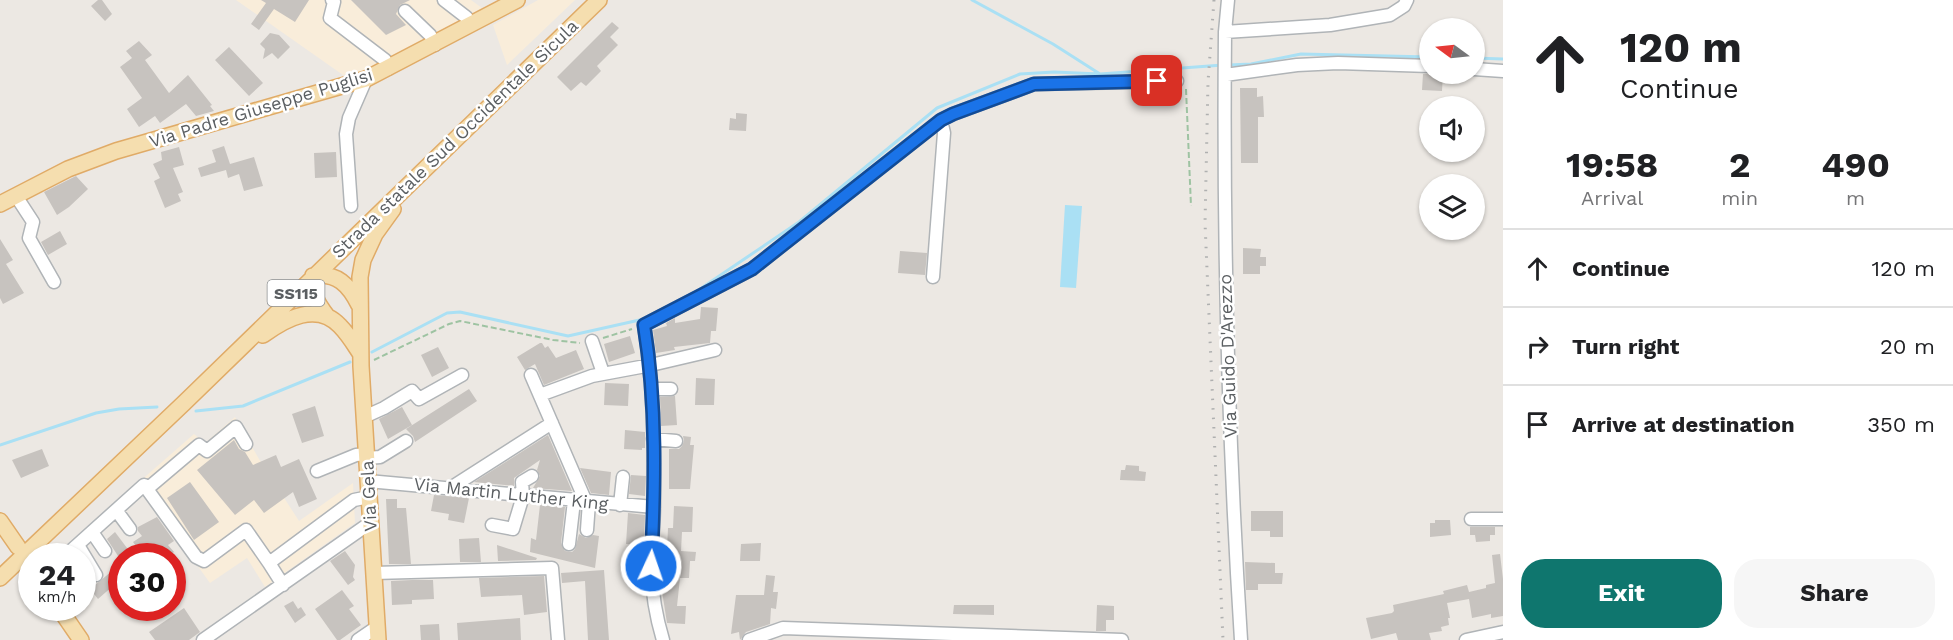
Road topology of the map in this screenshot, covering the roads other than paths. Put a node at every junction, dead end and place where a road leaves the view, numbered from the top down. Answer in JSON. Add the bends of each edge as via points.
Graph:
{"nodes":[{"id":1,"x":332,"y":0,"type":"edge"},
{"id":2,"x":444,"y":0,"type":"edge"},
{"id":3,"x":518,"y":0,"type":"edge"},
{"id":4,"x":599,"y":0,"type":"edge"},
{"id":5,"x":1228,"y":0,"type":"edge"},
{"id":6,"x":1407,"y":0,"type":"edge"},
{"id":7,"x":405,"y":11,"type":"dead end"},
{"id":8,"x":472,"y":24,"type":"junction"},
{"id":9,"x":1226,"y":32,"type":"junction"},
{"id":10,"x":435,"y":45,"type":"junction"},
{"id":11,"x":1419,"y":66,"type":"edge"},
{"id":12,"x":388,"y":69,"type":"junction"},
{"id":13,"x":1485,"y":70,"type":"edge"},
{"id":14,"x":1503,"y":71,"type":"edge"},
{"id":15,"x":1225,"y":73,"type":"junction"},
{"id":16,"x":366,"y":79,"type":"junction"},
{"id":17,"x":1177,"y":81,"type":"road end"},
{"id":18,"x":941,"y":120,"type":"junction"},
{"id":19,"x":410,"y":184,"type":"junction"},
{"id":20,"x":16,"y":196,"type":"junction"},
{"id":21,"x":0,"y":204,"type":"edge"},
{"id":22,"x":351,"y":206,"type":"dead end"},
{"id":23,"x":313,"y":276,"type":"junction"},
{"id":24,"x":933,"y":277,"type":"dead end"},
{"id":25,"x":54,"y":282,"type":"dead end"},
{"id":26,"x":360,"y":308,"type":"junction"},
{"id":27,"x":327,"y":316,"type":"junction"},
{"id":28,"x":592,"y":341,"type":"road end"},
{"id":29,"x":715,"y":350,"type":"dead end"},
{"id":30,"x":361,"y":360,"type":"junction"},
{"id":31,"x":226,"y":362,"type":"junction"},
{"id":32,"x":651,"y":365,"type":"junction"},
{"id":33,"x":603,"y":373,"type":"junction"},
{"id":34,"x":462,"y":375,"type":"dead end"},
{"id":35,"x":531,"y":375,"type":"dead end"},
{"id":36,"x":652,"y":389,"type":"junction"},
{"id":37,"x":671,"y":389,"type":"dead end"},
{"id":38,"x":540,"y":395,"type":"junction"},
{"id":39,"x":364,"y":417,"type":"junction"},
{"id":40,"x":552,"y":423,"type":"junction"},
{"id":41,"x":653,"y":439,"type":"junction"},
{"id":42,"x":406,"y":441,"type":"dead end"},
{"id":43,"x":676,"y":441,"type":"dead end"},
{"id":44,"x":246,"y":444,"type":"dead end"},
{"id":45,"x":367,"y":456,"type":"junction"},
{"id":46,"x":317,"y":471,"type":"dead end"},
{"id":47,"x":532,"y":476,"type":"dead end"},
{"id":48,"x":623,"y":477,"type":"dead end"},
{"id":49,"x":452,"y":488,"type":"junction"},
{"id":50,"x":147,"y":489,"type":"junction"},
{"id":51,"x":369,"y":489,"type":"junction"},
{"id":52,"x":523,"y":496,"type":"junction"},
{"id":53,"x":583,"y":502,"type":"junction"},
{"id":54,"x":620,"y":505,"type":"junction"},
{"id":55,"x":654,"y":507,"type":"junction"},
{"id":56,"x":116,"y":510,"type":"junction"},
{"id":57,"x":1471,"y":519,"type":"dead end"},
{"id":58,"x":1503,"y":519,"type":"edge"},
{"id":59,"x":0,"y":520,"type":"edge"},
{"id":60,"x":370,"y":522,"type":"junction"},
{"id":61,"x":492,"y":525,"type":"dead end"},
{"id":62,"x":130,"y":528,"type":"dead end"},
{"id":63,"x":587,"y":530,"type":"dead end"},
{"id":64,"x":92,"y":532,"type":"junction"},
{"id":65,"x":80,"y":543,"type":"edge"},
{"id":66,"x":569,"y":544,"type":"dead end"},
{"id":67,"x":18,"y":547,"type":"dead end"},
{"id":68,"x":105,"y":551,"type":"dead end"},
{"id":69,"x":269,"y":563,"type":"junction"},
{"id":70,"x":374,"y":573,"type":"junction"},
{"id":71,"x":0,"y":578,"type":"edge"},
{"id":72,"x":283,"y":585,"type":"junction"},
{"id":73,"x":68,"y":621,"type":"edge"},
{"id":74,"x":1503,"y":632,"type":"edge"},
{"id":75,"x":378,"y":634,"type":"edge"},
{"id":76,"x":782,"y":634,"type":"edge"},
{"id":77,"x":834,"y":635,"type":"edge"},
{"id":78,"x":976,"y":638,"type":"edge"},
{"id":79,"x":81,"y":640,"type":"edge"},
{"id":80,"x":202,"y":640,"type":"edge"},
{"id":81,"x":358,"y":640,"type":"edge"},
{"id":82,"x":558,"y":640,"type":"edge"},
{"id":83,"x":663,"y":640,"type":"edge"},
{"id":84,"x":749,"y":640,"type":"edge"},
{"id":85,"x":1122,"y":640,"type":"edge"},
{"id":86,"x":1241,"y":640,"type":"edge"},
{"id":87,"x":1466,"y":640,"type":"edge"}],
"edges":[{"from":1,"to":12,"type":"street","via":[[330,18],[385,60]]},
{"from":2,"to":8,"type":"street"},
{"from":3,"to":8,"type":"main road","name":"Via Padre Giuseppe Puglisi"},
{"from":4,"to":19,"type":"main road","name":"Strada statale Sud Occidentale Sicula","number":"SS115"},
{"from":5,"to":9,"type":"street","name":"Via Guido D'Arezzo"},
{"from":6,"to":9,"type":"street","via":[[1390,15],[1330,25]]},
{"from":7,"to":10,"type":"street"},
{"from":8,"to":10,"type":"main road","name":"Via Padre Giuseppe Puglisi"},
{"from":9,"to":15,"type":"street","name":"Via Guido D'Arezzo"},
{"from":10,"to":12,"type":"main road","name":"Via Padre Giuseppe Puglisi"},
{"from":11,"to":15,"type":"street","via":[[1338,63]]},
{"from":12,"to":16,"type":"main road","name":"Via Padre Giuseppe Puglisi"},
{"from":13,"to":14,"type":"street"},
{"from":15,"to":86,"type":"street","name":"Via Guido D'Arezzo","via":[[1224,224],[1232,507]]},
{"from":16,"to":20,"type":"main road","name":"Via Padre Giuseppe Puglisi","via":[[116,151],[68,169]]},
{"from":16,"to":22,"type":"street","via":[[346,134]]},
{"from":17,"to":18,"type":"street","via":[[1034,84]]},
{"from":18,"to":24,"type":"street","via":[[944,132]]},
{"from":18,"to":32,"type":"street","via":[[752,269],[644,325]]},
{"from":19,"to":23,"type":"main road","name":"Strada statale Sud Occidentale Sicula","number":"SS115"},
{"from":19,"to":26,"type":"main road","name":"Via Gela","via":[[375,234],[363,260]]},
{"from":20,"to":21,"type":"main road","name":"Via Padre Giuseppe Puglisi"},
{"from":20,"to":25,"type":"street","via":[[33,222],[29,238]]},
{"from":23,"to":26,"type":"main road","via":[[334,276],[345,283]]},
{"from":23,"to":27,"type":"main road","via":[[311,288]]},
{"from":23,"to":31,"type":"main road","name":"Strada statale Sud Occidentale Sicula","number":"SS115"},
{"from":26,"to":30,"type":"main road","name":"Via Gela"},
{"from":27,"to":30,"type":"main road","via":[[339,325]]},
{"from":27,"to":31,"type":"main road","via":[[311,314],[288,319]]},
{"from":28,"to":33,"type":"street"},
{"from":29,"to":32,"type":"street"},
{"from":30,"to":39,"type":"main road","name":"Via Gela"},
{"from":31,"to":71,"type":"main road","name":"Strada statale Sud Occidentale Sicula","number":"SS115"},
{"from":32,"to":33,"type":"street"},
{"from":32,"to":36,"type":"street"},
{"from":33,"to":38,"type":"street"},
{"from":34,"to":39,"type":"street","via":[[419,399],[412,391]]},
{"from":35,"to":38,"type":"street"},
{"from":36,"to":37,"type":"street"},
{"from":36,"to":41,"type":"street"},
{"from":38,"to":40,"type":"street"},
{"from":39,"to":45,"type":"main road","name":"Via Gela"},
{"from":40,"to":49,"type":"street"},
{"from":40,"to":53,"type":"street"},
{"from":41,"to":43,"type":"street"},
{"from":41,"to":55,"type":"street"},
{"from":42,"to":45,"type":"street","via":[[380,457]]},
{"from":44,"to":50,"type":"street","via":[[236,427],[207,451],[199,445]]},
{"from":45,"to":46,"type":"street","via":[[356,455]]},
{"from":45,"to":51,"type":"main road","name":"Via Gela"},
{"from":47,"to":52,"type":"street","via":[[522,482]]},
{"from":48,"to":54,"type":"street"},
{"from":49,"to":51,"type":"street","name":"Via Martin Luther King"},
{"from":49,"to":52,"type":"street","name":"Via Martin Luther King"},
{"from":50,"to":56,"type":"street","via":[[144,485]]},
{"from":50,"to":69,"type":"street","via":[[196,557],[204,561],[246,530]]},
{"from":51,"to":60,"type":"main road","name":"Via Gela"},
{"from":51,"to":69,"type":"street"},
{"from":52,"to":53,"type":"street","name":"Via Martin Luther King"},
{"from":52,"to":61,"type":"street","via":[[513,529]]},
{"from":53,"to":54,"type":"street","name":"Via Martin Luther King"},
{"from":53,"to":63,"type":"street"},
{"from":53,"to":66,"type":"street"},
{"from":54,"to":55,"type":"street","name":"Via Martin Luther King"},
{"from":55,"to":83,"type":"street","via":[[652,575]]},
{"from":56,"to":62,"type":"street"},
{"from":56,"to":64,"type":"street"},
{"from":57,"to":58,"type":"street"},
{"from":59,"to":67,"type":"main road"},
{"from":60,"to":70,"type":"main road","name":"Via Gela"},
{"from":60,"to":72,"type":"street"},
{"from":64,"to":65,"type":"street"},
{"from":64,"to":68,"type":"street"},
{"from":69,"to":72,"type":"street"},
{"from":70,"to":75,"type":"main road","name":"Via Gela"},
{"from":70,"to":82,"type":"street","via":[[552,568]]},
{"from":72,"to":80,"type":"street"},
{"from":73,"to":79,"type":"main road"},
{"from":74,"to":87,"type":"street"},
{"from":75,"to":81,"type":"street"},
{"from":76,"to":77,"type":"street"},
{"from":76,"to":84,"type":"street"},
{"from":77,"to":78,"type":"street"},
{"from":78,"to":85,"type":"street"}]}
